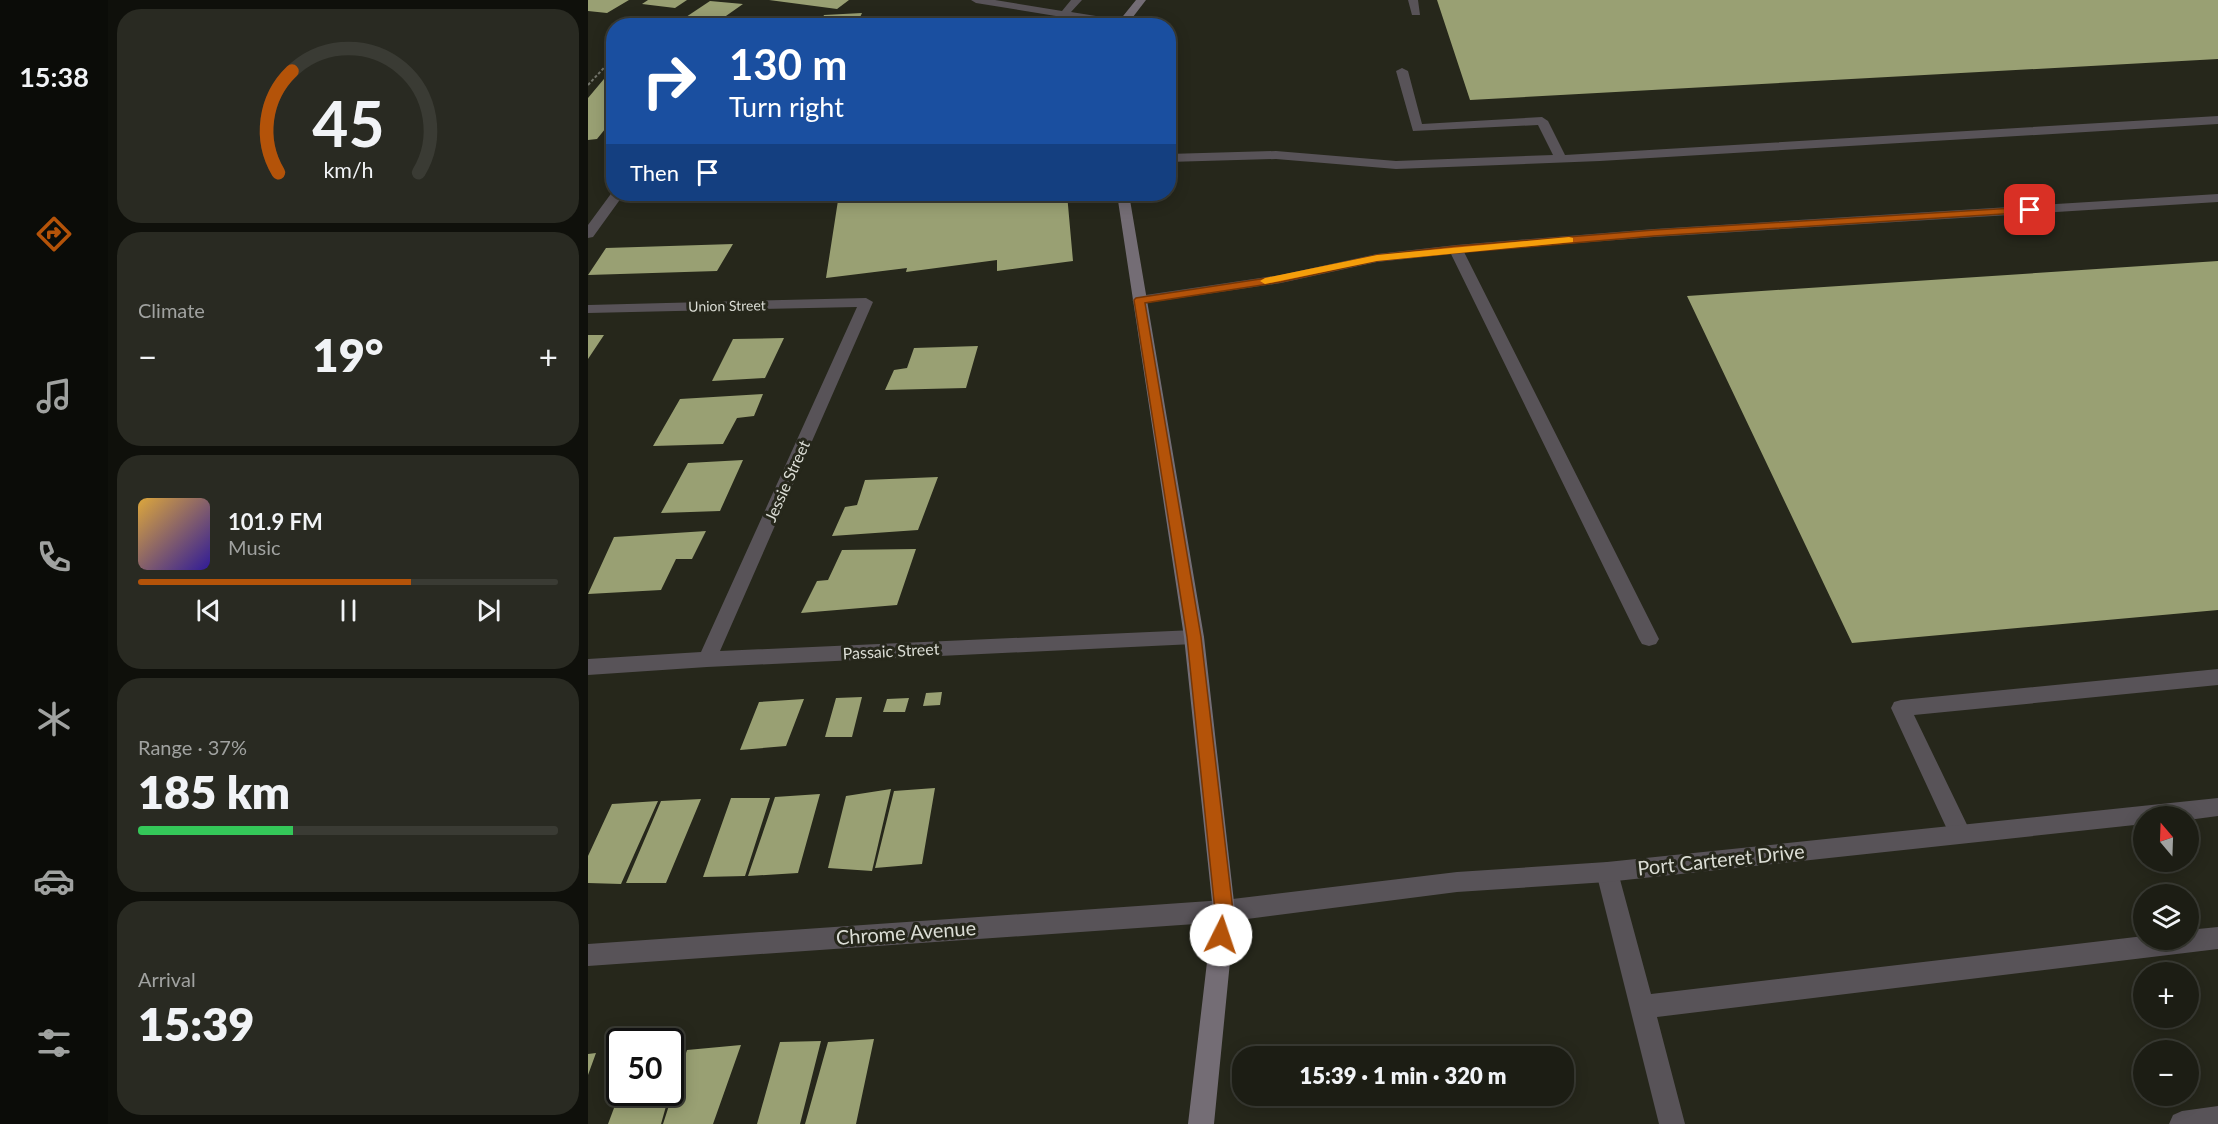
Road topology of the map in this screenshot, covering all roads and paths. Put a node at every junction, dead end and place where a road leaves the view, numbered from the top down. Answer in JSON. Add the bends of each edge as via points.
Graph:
{"nodes":[{"id":1,"x":1057,"y":0,"type":"edge"},
{"id":2,"x":1077,"y":0,"type":"edge"},
{"id":3,"x":1141,"y":0,"type":"edge"},
{"id":4,"x":1413,"y":0,"type":"edge"},
{"id":5,"x":984,"y":1,"type":"edge"},
{"id":6,"x":1012,"y":3,"type":"edge"},
{"id":7,"x":1031,"y":4,"type":"edge"},
{"id":8,"x":1047,"y":11,"type":"junction"},
{"id":9,"x":1416,"y":13,"type":"dead end"},
{"id":10,"x":1064,"y":14,"type":"junction"},
{"id":11,"x":1086,"y":18,"type":"edge"},
{"id":12,"x":1125,"y":18,"type":"edge"},
{"id":13,"x":606,"y":66,"type":"edge"},
{"id":14,"x":1402,"y":71,"type":"dead end"},
{"id":15,"x":588,"y":85,"type":"edge"},
{"id":16,"x":2218,"y":120,"type":"edge"},
{"id":17,"x":1176,"y":158,"type":"edge"},
{"id":18,"x":1561,"y":158,"type":"junction"},
{"id":19,"x":2218,"y":198,"type":"edge"},
{"id":20,"x":613,"y":201,"type":"edge"},
{"id":21,"x":1125,"y":201,"type":"edge"},
{"id":22,"x":588,"y":234,"type":"edge"},
{"id":23,"x":1456,"y":249,"type":"junction"},
{"id":24,"x":1139,"y":300,"type":"junction"},
{"id":25,"x":866,"y":303,"type":"joint"},
{"id":26,"x":588,"y":309,"type":"edge"},
{"id":27,"x":1194,"y":637,"type":"junction"},
{"id":28,"x":1649,"y":639,"type":"dead end"},
{"id":29,"x":707,"y":659,"type":"junction"},
{"id":30,"x":588,"y":668,"type":"edge"},
{"id":31,"x":2218,"y":677,"type":"edge"},
{"id":32,"x":2218,"y":807,"type":"edge"},
{"id":33,"x":1960,"y":833,"type":"junction"},
{"id":34,"x":1607,"y":873,"type":"junction"},
{"id":35,"x":1224,"y":911,"type":"junction"},
{"id":36,"x":2218,"y":938,"type":"edge"},
{"id":37,"x":588,"y":955,"type":"edge"},
{"id":38,"x":1642,"y":1007,"type":"junction"},
{"id":39,"x":2218,"y":1119,"type":"edge"},
{"id":40,"x":1201,"y":1124,"type":"edge"},
{"id":41,"x":1672,"y":1124,"type":"edge"},
{"id":42,"x":2182,"y":1124,"type":"edge"}],
"edges":[{"from":1,"to":8,"type":"street"},
{"from":2,"to":10,"type":"street"},
{"from":3,"to":12,"type":"main road"},
{"from":4,"to":9,"type":"street"},
{"from":5,"to":6,"type":"street"},
{"from":6,"to":7,"type":"street"},
{"from":7,"to":8,"type":"street"},
{"from":8,"to":10,"type":"street"},
{"from":10,"to":11,"type":"street"},
{"from":13,"to":15,"type":"path"},
{"from":14,"to":18,"type":"street","via":[[1418,128],[1542,121]]},
{"from":16,"to":18,"type":"street"},
{"from":17,"to":18,"type":"street","via":[[1275,155],[1396,165]]},
{"from":19,"to":23,"type":"street"},
{"from":20,"to":22,"type":"street"},
{"from":21,"to":24,"type":"main road"},
{"from":23,"to":24,"type":"street","via":[[1377,258],[1281,279]]},
{"from":23,"to":28,"type":"street"},
{"from":24,"to":27,"type":"main road"},
{"from":25,"to":26,"type":"street","name":"Union Street"},
{"from":25,"to":29,"type":"street","name":"Jessie Street"},
{"from":27,"to":29,"type":"street","name":"Passaic Street"},
{"from":27,"to":35,"type":"main road"},
{"from":29,"to":30,"type":"street","name":"Passaic Street"},
{"from":31,"to":33,"type":"street","via":[[1901,708]]},
{"from":32,"to":33,"type":"street","name":"Port Carteret Drive"},
{"from":33,"to":34,"type":"street","name":"Port Carteret Drive"},
{"from":34,"to":35,"type":"street","name":"Port Carteret Drive","via":[[1457,882]]},
{"from":34,"to":38,"type":"street"},
{"from":35,"to":37,"type":"street","name":"Chrome Avenue"},
{"from":35,"to":40,"type":"main road"},
{"from":36,"to":38,"type":"street"},
{"from":38,"to":41,"type":"street"},
{"from":39,"to":42,"type":"street"}]}
